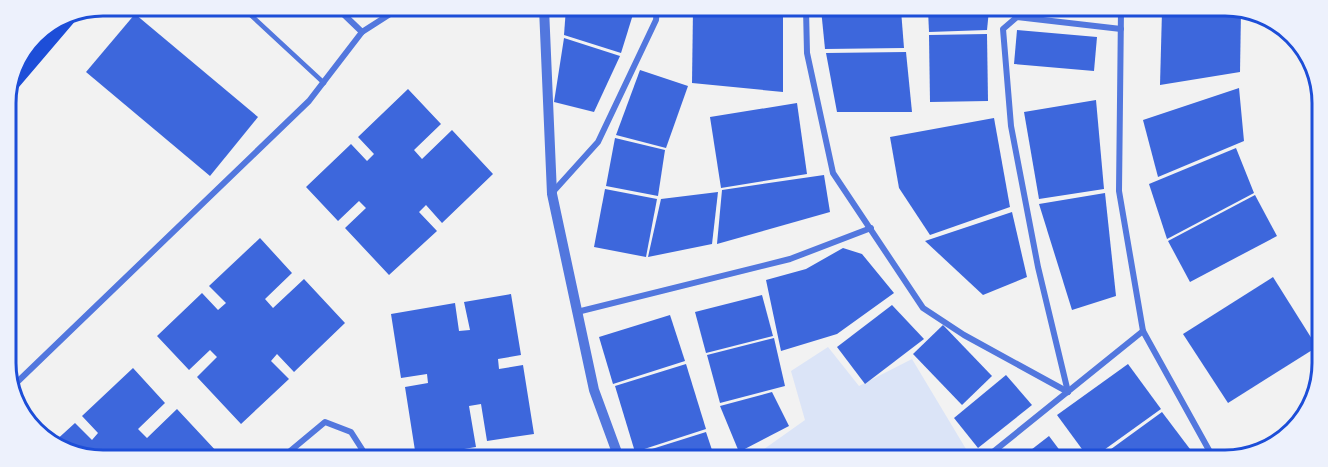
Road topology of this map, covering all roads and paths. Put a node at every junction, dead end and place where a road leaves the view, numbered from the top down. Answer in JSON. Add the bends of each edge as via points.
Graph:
{"nodes":[{"id":1,"x":253,"y":17,"type":"edge"},
{"id":2,"x":346,"y":17,"type":"edge"},
{"id":3,"x":385,"y":17,"type":"edge"},
{"id":4,"x":544,"y":17,"type":"edge"},
{"id":5,"x":656,"y":17,"type":"edge"},
{"id":6,"x":806,"y":17,"type":"edge"},
{"id":7,"x":1121,"y":17,"type":"edge"},
{"id":8,"x":62,"y":27,"type":"edge"},
{"id":9,"x":1121,"y":29,"type":"junction"},
{"id":10,"x":362,"y":32,"type":"junction"},
{"id":11,"x":49,"y":36,"type":"edge"},
{"id":12,"x":52,"y":39,"type":"junction"},
{"id":13,"x":22,"y":75,"type":"edge"},
{"id":14,"x":324,"y":82,"type":"junction"},
{"id":15,"x":552,"y":194,"type":"junction"},
{"id":16,"x":871,"y":228,"type":"junction"},
{"id":17,"x":577,"y":312,"type":"junction"},
{"id":18,"x":1143,"y":331,"type":"junction"},
{"id":19,"x":18,"y":381,"type":"edge"},
{"id":20,"x":1068,"y":392,"type":"junction"},
{"id":21,"x":291,"y":450,"type":"edge"},
{"id":22,"x":363,"y":450,"type":"edge"},
{"id":23,"x":616,"y":450,"type":"edge"},
{"id":24,"x":996,"y":450,"type":"edge"},
{"id":25,"x":1209,"y":450,"type":"edge"}],
"edges":[{"from":1,"to":14,"type":"lane"},
{"from":2,"to":10,"type":"street"},
{"from":3,"to":10,"type":"street"},
{"from":4,"to":15,"type":"street"},
{"from":5,"to":15,"type":"street","via":[[598,142]]},
{"from":6,"to":16,"type":"street","via":[[807,53],[833,173]]},
{"from":7,"to":9,"type":"street"},
{"from":8,"to":12,"type":"main road"},
{"from":9,"to":18,"type":"street","via":[[1119,190]]},
{"from":9,"to":20,"type":"street","via":[[1017,17],[1003,28],[1013,138]]},
{"from":10,"to":14,"type":"street"},
{"from":11,"to":12,"type":"lane"},
{"from":12,"to":13,"type":"main road"},
{"from":14,"to":19,"type":"street","via":[[309,101]]},
{"from":15,"to":17,"type":"street"},
{"from":16,"to":17,"type":"street","via":[[790,260]]},
{"from":16,"to":20,"type":"street","via":[[923,308]]},
{"from":17,"to":23,"type":"street","via":[[594,390]]},
{"from":18,"to":20,"type":"street"},
{"from":18,"to":25,"type":"street"},
{"from":20,"to":24,"type":"street"},
{"from":21,"to":22,"type":"street","via":[[324,422],[351,432]]}]}
